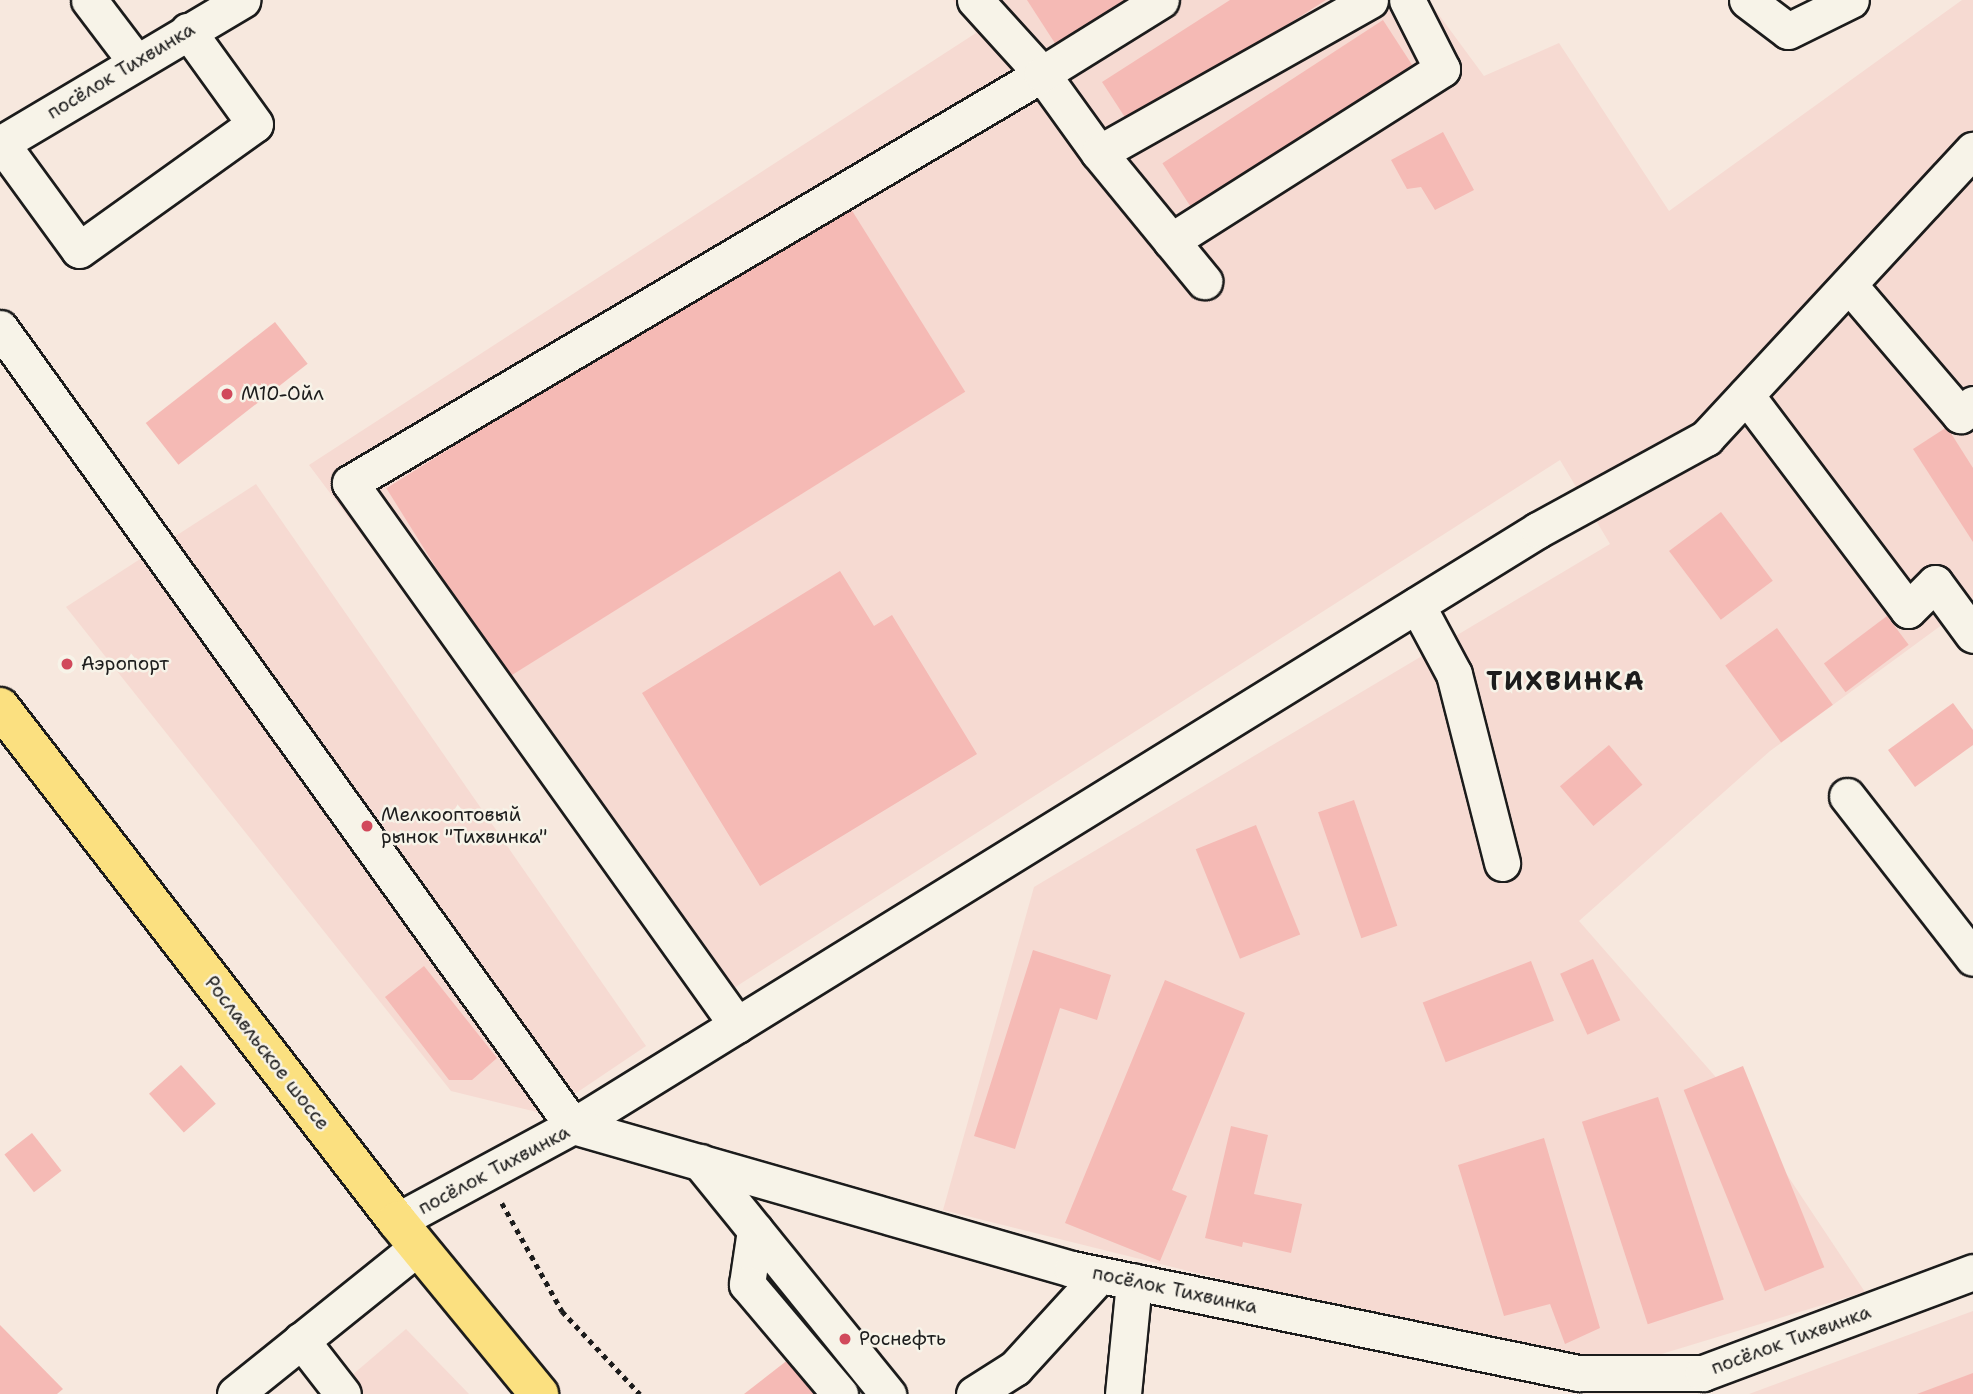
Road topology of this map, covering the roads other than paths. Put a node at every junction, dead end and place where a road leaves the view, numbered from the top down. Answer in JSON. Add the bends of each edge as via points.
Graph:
{"nodes":[{"id":1,"x":89,"y":0,"type":"edge"},
{"id":2,"x":243,"y":0,"type":"edge"},
{"id":3,"x":975,"y":0,"type":"edge"},
{"id":4,"x":1161,"y":0,"type":"edge"},
{"id":5,"x":1370,"y":0,"type":"edge"},
{"id":6,"x":1407,"y":0,"type":"edge"},
{"id":7,"x":1747,"y":0,"type":"edge"},
{"id":8,"x":1851,"y":0,"type":"edge"},
{"id":9,"x":188,"y":31,"type":"junction"},
{"id":10,"x":136,"y":62,"type":"junction"},
{"id":11,"x":1042,"y":74,"type":"junction"},
{"id":12,"x":1,"y":144,"type":"edge"},
{"id":13,"x":1973,"y":150,"type":"edge"},
{"id":14,"x":1100,"y":153,"type":"junction"},
{"id":15,"x":1171,"y":240,"type":"junction"},
{"id":16,"x":1204,"y":281,"type":"dead end"},
{"id":17,"x":1850,"y":286,"type":"junction"},
{"id":18,"x":0,"y":328,"type":"edge"},
{"id":19,"x":1746,"y":396,"type":"junction"},
{"id":20,"x":1973,"y":404,"type":"edge"},
{"id":21,"x":1418,"y":605,"type":"junction"},
{"id":22,"x":1973,"y":635,"type":"edge"},
{"id":23,"x":0,"y":707,"type":"edge"},
{"id":24,"x":1847,"y":796,"type":"dead end"},
{"id":25,"x":1502,"y":863,"type":"dead end"},
{"id":26,"x":1973,"y":958,"type":"edge"},
{"id":27,"x":737,"y":1024,"type":"junction"},
{"id":28,"x":573,"y":1126,"type":"junction"},
{"id":29,"x":700,"y":1162,"type":"junction"},
{"id":30,"x":755,"y":1230,"type":"junction"},
{"id":31,"x":407,"y":1234,"type":"junction"},
{"id":32,"x":1970,"y":1264,"type":"edge"},
{"id":33,"x":1100,"y":1275,"type":"junction"},
{"id":34,"x":1134,"y":1282,"type":"junction"},
{"id":35,"x":302,"y":1340,"type":"junction"},
{"id":36,"x":235,"y":1394,"type":"edge"},
{"id":37,"x":343,"y":1394,"type":"edge"},
{"id":38,"x":539,"y":1394,"type":"edge"},
{"id":39,"x":840,"y":1394,"type":"edge"},
{"id":40,"x":888,"y":1394,"type":"edge"},
{"id":41,"x":974,"y":1394,"type":"edge"},
{"id":42,"x":1123,"y":1394,"type":"edge"}],
"edges":[{"from":1,"to":10,"type":"street"},
{"from":2,"to":9,"type":"street","name":"посёлок Тихвинка"},
{"from":3,"to":11,"type":"street"},
{"from":4,"to":11,"type":"street"},
{"from":5,"to":14,"type":"street"},
{"from":6,"to":15,"type":"street","via":[[1442,69]]},
{"from":7,"to":8,"type":"street","via":[[1787,31]]},
{"from":9,"to":10,"type":"street","name":"посёлок Тихвинка"},
{"from":9,"to":12,"type":"street","via":[[255,124],[79,250]]},
{"from":10,"to":12,"type":"street","name":"посёлок Тихвинка"},
{"from":11,"to":14,"type":"street"},
{"from":11,"to":27,"type":"street","via":[[350,483]]},
{"from":13,"to":17,"type":"street"},
{"from":14,"to":15,"type":"street"},
{"from":15,"to":16,"type":"street"},
{"from":17,"to":19,"type":"street"},
{"from":17,"to":20,"type":"street","via":[[1960,415]]},
{"from":18,"to":28,"type":"street"},
{"from":19,"to":21,"type":"street","via":[[1706,438],[1538,530]]},
{"from":19,"to":22,"type":"street","via":[[1908,610],[1935,583]]},
{"from":21,"to":25,"type":"street","via":[[1454,674]]},
{"from":21,"to":27,"type":"street"},
{"from":23,"to":31,"type":"main road","name":"Рославльское шоссе"},
{"from":24,"to":26,"type":"street"},
{"from":27,"to":28,"type":"street"},
{"from":28,"to":29,"type":"street","name":"посёлок Тихвинка"},
{"from":28,"to":31,"type":"street","name":"посёлок Тихвинка","via":[[486,1173]]},
{"from":29,"to":30,"type":"street"},
{"from":29,"to":33,"type":"street","name":"посёлок Тихвинка"},
{"from":30,"to":39,"type":"street","via":[[747,1284]]},
{"from":30,"to":40,"type":"street"},
{"from":31,"to":35,"type":"street","name":"посёлок Тихвинка"},
{"from":31,"to":38,"type":"main road","name":"Рославльское шоссе"},
{"from":32,"to":34,"type":"street","name":"посёлок Тихвинка","via":[[1703,1373],[1578,1373]]},
{"from":33,"to":34,"type":"street","name":"посёлок Тихвинка"},
{"from":33,"to":41,"type":"street","via":[[1015,1368]]},
{"from":34,"to":42,"type":"street"},
{"from":35,"to":36,"type":"street","name":"посёлок Тихвинка"},
{"from":35,"to":37,"type":"street"}]}
